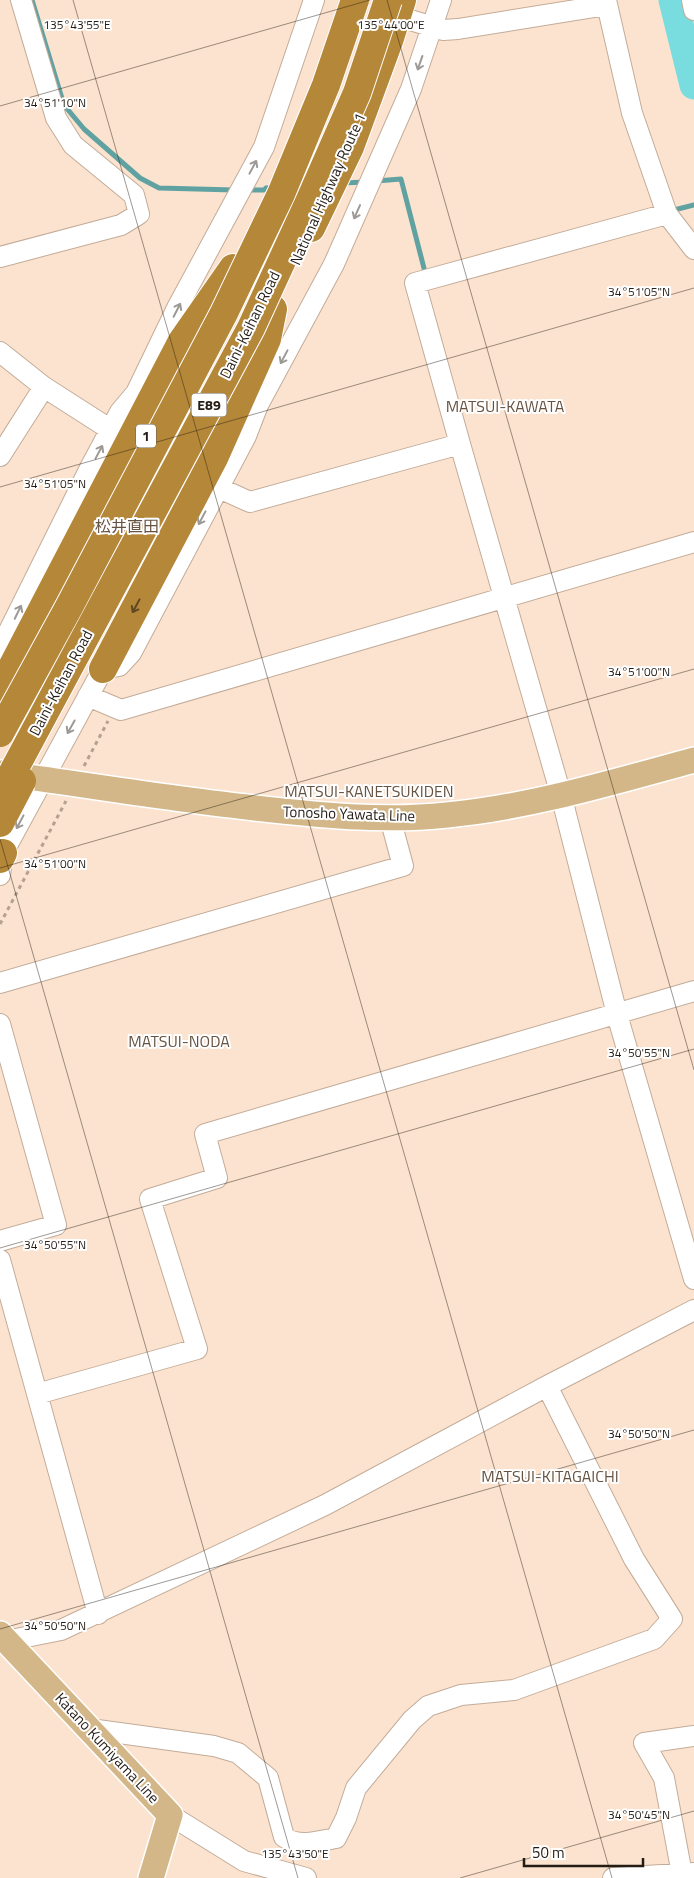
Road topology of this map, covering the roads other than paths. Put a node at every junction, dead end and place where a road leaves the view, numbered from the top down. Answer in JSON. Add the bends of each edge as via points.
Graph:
{"nodes":[{"id":1,"x":21,"y":0,"type":"edge"},
{"id":2,"x":314,"y":0,"type":"edge"},
{"id":3,"x":342,"y":0,"type":"edge"},
{"id":4,"x":355,"y":0,"type":"edge"},
{"id":5,"x":388,"y":0,"type":"edge"},
{"id":6,"x":441,"y":0,"type":"edge"},
{"id":7,"x":692,"y":0,"type":"edge"},
{"id":8,"x":606,"y":2,"type":"edge"},
{"id":9,"x":405,"y":10,"type":"edge"},
{"id":10,"x":694,"y":10,"type":"edge"},
{"id":11,"x":433,"y":27,"type":"junction"},
{"id":12,"x":667,"y":214,"type":"junction"},
{"id":13,"x":694,"y":249,"type":"edge"},
{"id":14,"x":0,"y":257,"type":"edge"},
{"id":15,"x":233,"y":268,"type":"junction"},
{"id":16,"x":273,"y":309,"type":"junction"},
{"id":17,"x":0,"y":352,"type":"edge"},
{"id":18,"x":44,"y":386,"type":"junction"},
{"id":19,"x":116,"y":434,"type":"junction"},
{"id":20,"x":460,"y":444,"type":"junction"},
{"id":21,"x":0,"y":456,"type":"edge"},
{"id":22,"x":213,"y":485,"type":"junction"},
{"id":23,"x":694,"y":542,"type":"edge"},
{"id":24,"x":504,"y":596,"type":"junction"},
{"id":25,"x":0,"y":657,"type":"edge"},
{"id":26,"x":103,"y":669,"type":"junction"},
{"id":27,"x":0,"y":690,"type":"edge"},
{"id":28,"x":88,"y":696,"type":"junction"},
{"id":29,"x":0,"y":711,"type":"edge"},
{"id":30,"x":0,"y":733,"type":"edge"},
{"id":31,"x":694,"y":760,"type":"edge"},
{"id":32,"x":0,"y":773,"type":"edge"},
{"id":33,"x":44,"y":779,"type":"junction"},
{"id":34,"x":562,"y":795,"type":"junction"},
{"id":35,"x":0,"y":796,"type":"edge"},
{"id":36,"x":390,"y":818,"type":"junction"},
{"id":37,"x":0,"y":823,"type":"edge"},
{"id":38,"x":1,"y":863,"type":"edge"},
{"id":39,"x":0,"y":983,"type":"edge"},
{"id":40,"x":694,"y":991,"type":"edge"},
{"id":41,"x":617,"y":1013,"type":"junction"},
{"id":42,"x":0,"y":1024,"type":"edge"},
{"id":43,"x":0,"y":1241,"type":"edge"},
{"id":44,"x":0,"y":1260,"type":"edge"},
{"id":45,"x":694,"y":1279,"type":"edge"},
{"id":46,"x":694,"y":1310,"type":"edge"},
{"id":47,"x":547,"y":1386,"type":"junction"},
{"id":48,"x":37,"y":1394,"type":"junction"},
{"id":49,"x":98,"y":1614,"type":"junction"},
{"id":50,"x":3,"y":1637,"type":"edge"},
{"id":51,"x":90,"y":1729,"type":"junction"},
{"id":52,"x":694,"y":1736,"type":"edge"},
{"id":53,"x":170,"y":1815,"type":"junction"},
{"id":54,"x":688,"y":1873,"type":"edge"},
{"id":55,"x":151,"y":1878,"type":"edge"},
{"id":56,"x":306,"y":1878,"type":"edge"},
{"id":57,"x":613,"y":1878,"type":"edge"}],
"edges":[{"from":1,"to":14,"type":"street","via":[[56,118],[73,145],[134,195],[139,214],[121,225]]},
{"from":19,"to":2,"type":"street","one_way":true,"via":[[120,412],[136,393],[177,308],[264,147]]},
{"from":3,"to":15,"type":"highway","number":"1","via":[[324,61],[292,140]]},
{"from":4,"to":30,"type":"highway","name":"Daini-Keihan Road","number":"E89","bridge":true,"via":[[326,85],[282,194],[74,598]]},
{"from":5,"to":35,"type":"highway","name":"Daini-Keihan Road","number":"E89","bridge":true,"via":[[357,93],[251,328]]},
{"from":6,"to":11,"type":"street"},
{"from":7,"to":10,"type":"street"},
{"from":8,"to":11,"type":"street","via":[[458,30]]},
{"from":8,"to":12,"type":"street","via":[[632,112]]},
{"from":9,"to":11,"type":"street"},
{"from":9,"to":16,"type":"highway","name":"National Highway Route 1","via":[[350,147]]},
{"from":11,"to":22,"type":"street","one_way":true,"via":[[411,89],[334,264],[258,405],[246,436]]},
{"from":12,"to":13,"type":"street"},
{"from":12,"to":20,"type":"street","via":[[415,283]]},
{"from":15,"to":27,"type":"highway","via":[[182,342]]},
{"from":15,"to":29,"type":"highway","number":"1"},
{"from":16,"to":26,"type":"highway","one_way":true,"via":[[266,339],[214,458]]},
{"from":16,"to":37,"type":"highway","name":"National Highway Route 1","bridge":true},
{"from":17,"to":18,"type":"street"},
{"from":18,"to":19,"type":"street"},
{"from":18,"to":21,"type":"street"},
{"from":25,"to":19,"type":"street","one_way":true,"via":[[0,649],[27,593]]},
{"from":20,"to":22,"type":"street","via":[[250,502]]},
{"from":20,"to":24,"type":"street"},
{"from":22,"to":26,"type":"street","one_way":true,"via":[[132,653],[119,666]]},
{"from":23,"to":24,"type":"street"},
{"from":24,"to":28,"type":"street","via":[[121,710]]},
{"from":24,"to":34,"type":"street"},
{"from":26,"to":28,"type":"street"},
{"from":28,"to":33,"type":"street","one_way":true},
{"from":31,"to":34,"type":"main road","name":"Tonosho Yawata Line"},
{"from":32,"to":33,"type":"main road","name":"Tonosho Yawata Line"},
{"from":33,"to":36,"type":"main road","name":"Tonosho Yawata Line","via":[[321,816]]},
{"from":33,"to":38,"type":"street","one_way":true},
{"from":34,"to":36,"type":"main road","name":"Tonosho Yawata Line","via":[[447,816]]},
{"from":34,"to":41,"type":"street"},
{"from":36,"to":39,"type":"street","via":[[403,866]]},
{"from":40,"to":41,"type":"street"},
{"from":41,"to":45,"type":"street"},
{"from":41,"to":48,"type":"street","via":[[205,1134],[217,1178],[150,1199],[197,1349]]},
{"from":42,"to":43,"type":"street","via":[[56,1225]]},
{"from":44,"to":48,"type":"street"},
{"from":46,"to":47,"type":"street"},
{"from":47,"to":49,"type":"street","via":[[325,1505]]},
{"from":47,"to":51,"type":"street","via":[[634,1559],[672,1619],[654,1640],[514,1690],[461,1695],[428,1706],[412,1720],[356,1788],[336,1838],[312,1842],[292,1843],[284,1837],[268,1778],[238,1753],[214,1746]]},
{"from":48,"to":49,"type":"street"},
{"from":49,"to":50,"type":"street","via":[[61,1630]]},
{"from":50,"to":51,"type":"main road","name":"Katano Kumiyama Line"},
{"from":51,"to":53,"type":"main road","name":"Katano Kumiyama Line"},
{"from":52,"to":54,"type":"street","via":[[644,1743],[664,1778],[678,1845]]},
{"from":53,"to":55,"type":"main road","name":"Katano Kumiyama Line"},
{"from":53,"to":56,"type":"street","via":[[244,1861]]},
{"from":54,"to":57,"type":"street"}]}
